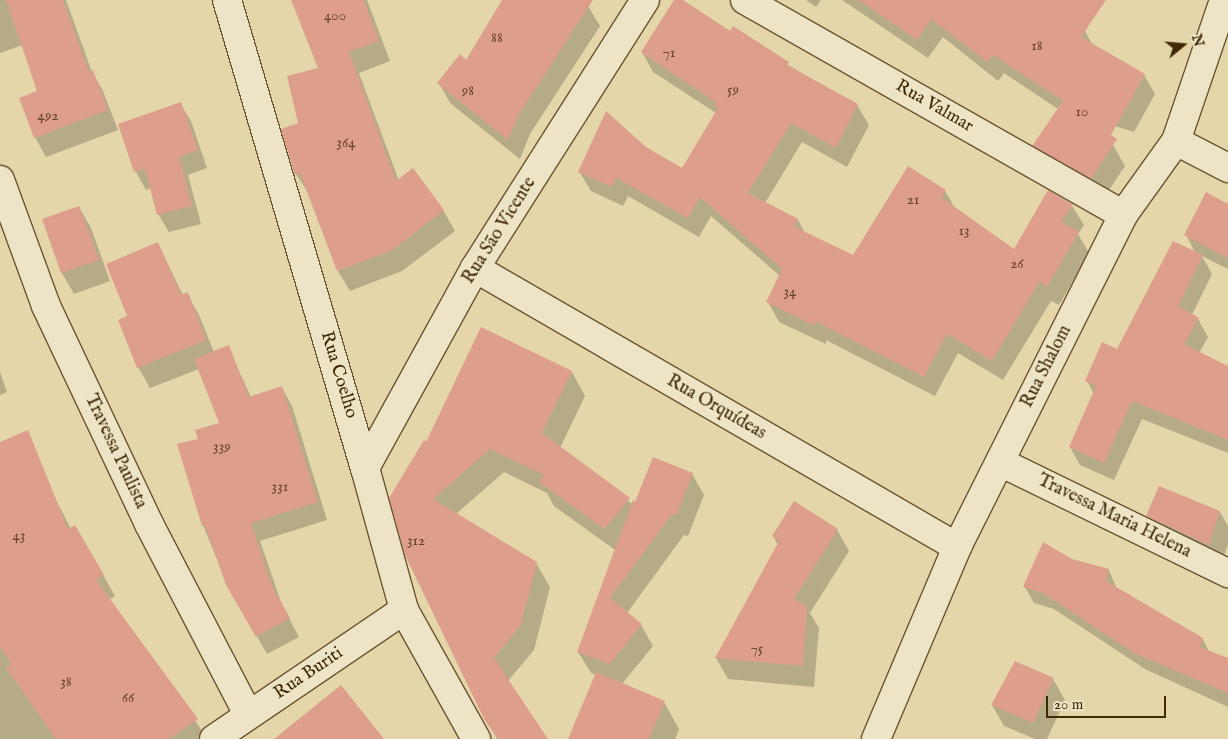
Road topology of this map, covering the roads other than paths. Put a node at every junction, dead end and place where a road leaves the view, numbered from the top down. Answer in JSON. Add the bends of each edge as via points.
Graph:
{"nodes":[{"id":1,"x":227,"y":0,"type":"edge"},
{"id":2,"x":645,"y":0,"type":"edge"},
{"id":3,"x":745,"y":0,"type":"edge"},
{"id":4,"x":1224,"y":0,"type":"edge"},
{"id":5,"x":1176,"y":142,"type":"junction"},
{"id":6,"x":1228,"y":168,"type":"edge"},
{"id":7,"x":0,"y":180,"type":"edge"},
{"id":8,"x":1123,"y":215,"type":"junction"},
{"id":9,"x":475,"y":268,"type":"junction"},
{"id":10,"x":1000,"y":462,"type":"junction"},
{"id":11,"x":365,"y":468,"type":"junction"},
{"id":12,"x":957,"y":547,"type":"junction"},
{"id":13,"x":1228,"y":573,"type":"edge"},
{"id":14,"x":404,"y":610,"type":"junction"},
{"id":15,"x":248,"y":714,"type":"junction"},
{"id":16,"x":214,"y":739,"type":"edge"},
{"id":17,"x":476,"y":739,"type":"edge"},
{"id":18,"x":876,"y":739,"type":"edge"}],
"edges":[{"from":1,"to":11,"type":"street","name":"Rua Coelho"},
{"from":2,"to":9,"type":"street","name":"Rua São Vicente"},
{"from":3,"to":8,"type":"street","name":"Rua Valmar"},
{"from":4,"to":5,"type":"street","name":"Rua Shalom"},
{"from":5,"to":6,"type":"street"},
{"from":5,"to":8,"type":"street","name":"Rua Shalom"},
{"from":7,"to":15,"type":"street","name":"Travessa Paulista","via":[[46,306],[149,524]]},
{"from":8,"to":10,"type":"street","name":"Rua Shalom"},
{"from":9,"to":11,"type":"street","name":"Rua São Vicente"},
{"from":9,"to":12,"type":"street","name":"Rua Orquídeas"},
{"from":10,"to":12,"type":"street","name":"Rua Shalom"},
{"from":10,"to":13,"type":"street","name":"Travessa Maria Helena"},
{"from":11,"to":14,"type":"street","name":"Rua Coelho"},
{"from":12,"to":18,"type":"street","name":"Rua Shalom"},
{"from":14,"to":15,"type":"street","name":"Rua Buriti"},
{"from":14,"to":17,"type":"street","name":"Rua Coelho"},
{"from":15,"to":16,"type":"street","name":"Rua Buriti"}]}
